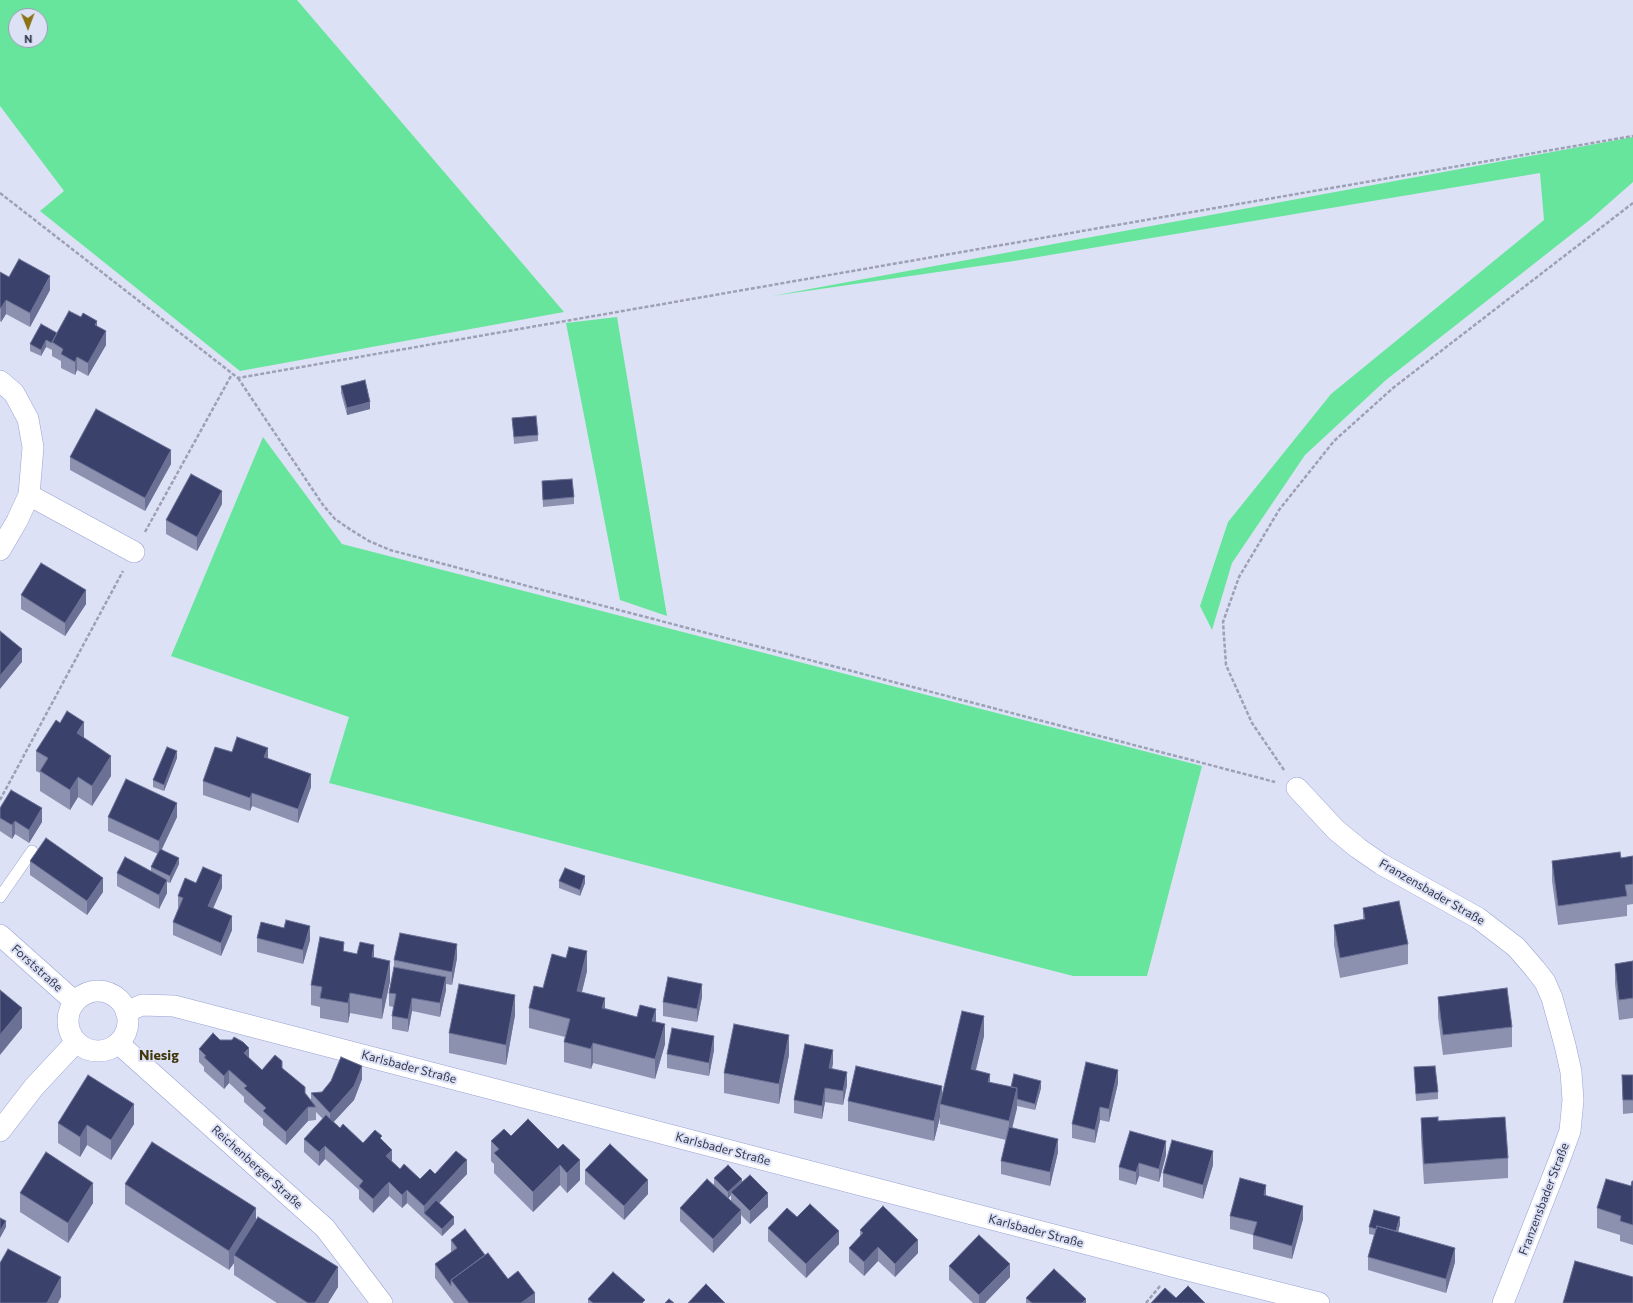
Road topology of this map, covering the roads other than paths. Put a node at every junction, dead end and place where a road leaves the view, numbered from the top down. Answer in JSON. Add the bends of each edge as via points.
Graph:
{"nodes":[{"id":1,"x":0,"y":381,"type":"edge"},
{"id":2,"x":29,"y":495,"type":"junction"},
{"id":3,"x":0,"y":550,"type":"edge"},
{"id":4,"x":134,"y":552,"type":"road end"},
{"id":5,"x":1297,"y":788,"type":"road end"},
{"id":6,"x":32,"y":851,"type":"dead end"},
{"id":7,"x":0,"y":897,"type":"edge"},
{"id":8,"x":0,"y":935,"type":"edge"},
{"id":9,"x":75,"y":1002,"type":"junction"},
{"id":10,"x":126,"y":1012,"type":"junction"},
{"id":11,"x":76,"y":1042,"type":"junction"},
{"id":12,"x":118,"y":1043,"type":"junction"},
{"id":13,"x":0,"y":1132,"type":"edge"},
{"id":14,"x":382,"y":1303,"type":"edge"},
{"id":15,"x":1319,"y":1303,"type":"edge"},
{"id":16,"x":1503,"y":1303,"type":"edge"}],
"edges":[{"from":1,"to":2,"type":"street","via":[[14,394],[28,419],[33,447]]},
{"from":2,"to":3,"type":"street","via":[[18,521]]},
{"from":2,"to":4,"type":"street"},
{"from":5,"to":16,"type":"street","name":"Franzensbader Straße","via":[[1336,830],[1358,848],[1478,918],[1516,947],[1545,982],[1552,998],[1571,1072],[1573,1100],[1570,1131]]},
{"from":6,"to":7,"type":"lane"},
{"from":8,"to":9,"type":"street","name":"Forststraße"},
{"from":9,"to":10,"type":"street","via":[[82,996],[99,991],[116,997]]},
{"from":9,"to":11,"type":"street","via":[[69,1011],[68,1022],[70,1033]]},
{"from":10,"to":12,"type":"street","via":[[128,1023],[125,1034]]},
{"from":10,"to":15,"type":"street","name":"Karlsbader Straße","via":[[142,1005],[174,1006]]},
{"from":11,"to":12,"type":"street","via":[[86,1049],[97,1052]]},
{"from":11,"to":13,"type":"street","via":[[34,1087]]},
{"from":12,"to":14,"type":"street","name":"Reichenberger Straße","via":[[325,1228]]}]}
